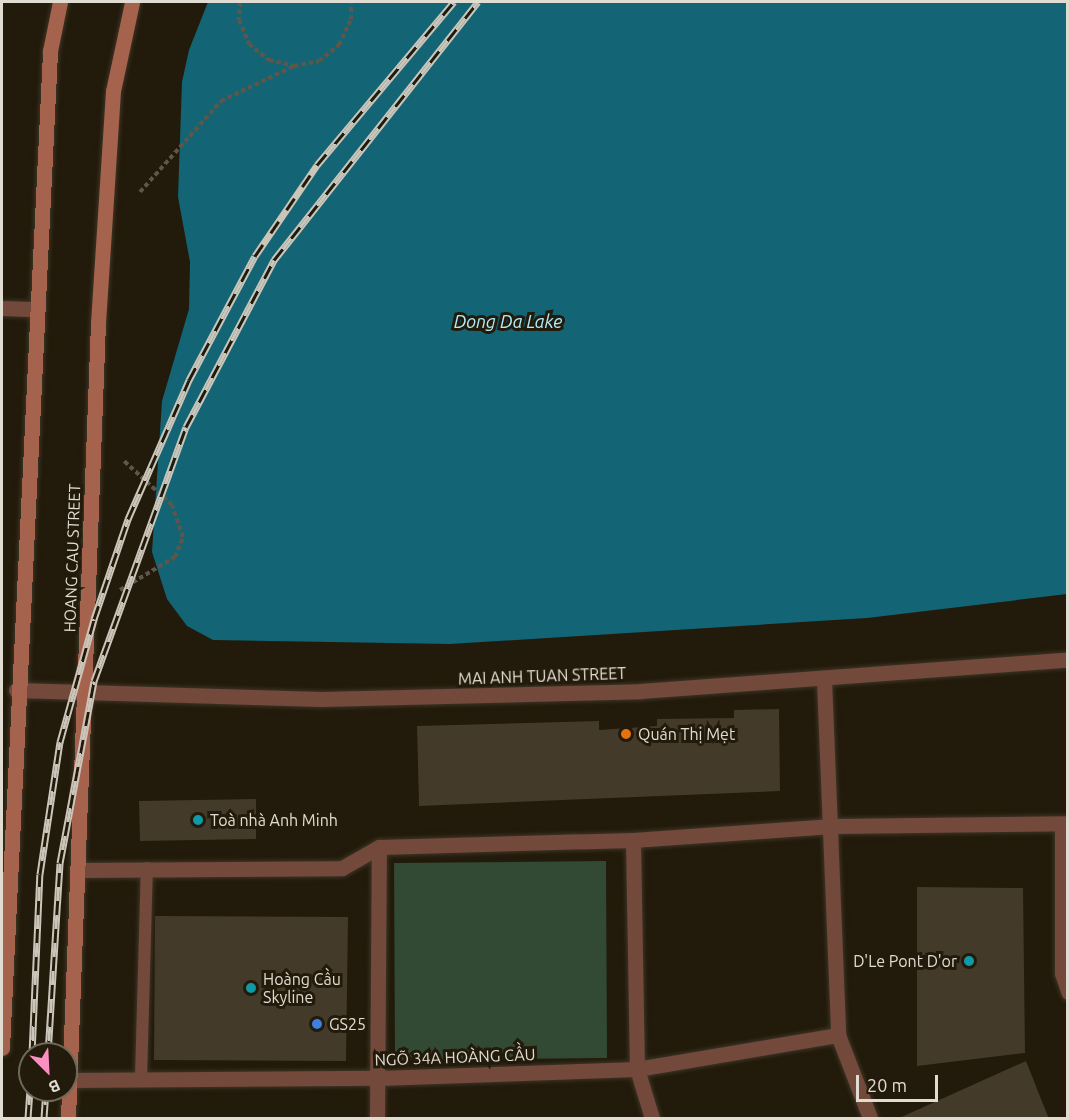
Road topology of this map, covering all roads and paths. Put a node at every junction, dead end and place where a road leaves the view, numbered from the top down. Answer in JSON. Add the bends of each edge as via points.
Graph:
{"nodes":[{"id":1,"x":60,"y":2,"type":"edge"},
{"id":2,"x":132,"y":2,"type":"edge"},
{"id":3,"x":240,"y":2,"type":"edge"},
{"id":4,"x":351,"y":2,"type":"edge"},
{"id":5,"x":294,"y":66,"type":"junction"},
{"id":6,"x":140,"y":192,"type":"dead end"},
{"id":7,"x":2,"y":308,"type":"edge"},
{"id":8,"x":37,"y":309,"type":"junction"},
{"id":9,"x":124,"y":460,"type":"dead end"},
{"id":10,"x":120,"y":590,"type":"dead end"},
{"id":11,"x":1068,"y":660,"type":"edge"},
{"id":12,"x":824,"y":680,"type":"junction"},
{"id":13,"x":16,"y":690,"type":"junction"},
{"id":14,"x":84,"y":692,"type":"junction"},
{"id":15,"x":1064,"y":824,"type":"edge"},
{"id":16,"x":832,"y":825,"type":"junction"},
{"id":17,"x":633,"y":840,"type":"junction"},
{"id":18,"x":379,"y":847,"type":"junction"},
{"id":19,"x":5,"y":854,"type":"edge"},
{"id":20,"x":147,"y":868,"type":"junction"},
{"id":21,"x":77,"y":870,"type":"junction"},
{"id":22,"x":1068,"y":994,"type":"edge"},
{"id":23,"x":838,"y":1035,"type":"junction"},
{"id":24,"x":71,"y":1042,"type":"edge"},
{"id":25,"x":2,"y":1048,"type":"edge"},
{"id":26,"x":637,"y":1069,"type":"junction"},
{"id":27,"x":141,"y":1078,"type":"junction"},
{"id":28,"x":379,"y":1078,"type":"junction"},
{"id":29,"x":78,"y":1080,"type":"edge"},
{"id":30,"x":69,"y":1102,"type":"edge"},
{"id":31,"x":68,"y":1119,"type":"edge"},
{"id":32,"x":377,"y":1119,"type":"edge"},
{"id":33,"x":652,"y":1119,"type":"edge"},
{"id":34,"x":870,"y":1119,"type":"edge"}],
"edges":[{"from":1,"to":8,"type":"main road","via":[[50,51]]},
{"from":2,"to":14,"type":"main road","name":"HOANG CAU STREET","via":[[113,91]]},
{"from":3,"to":5,"type":"path","via":[[239,20],[249,44],[269,60]]},
{"from":4,"to":5,"type":"path","via":[[351,19],[339,45],[319,61]]},
{"from":5,"to":6,"type":"path","via":[[221,101]]},
{"from":7,"to":8,"type":"street"},
{"from":8,"to":13,"type":"main road"},
{"from":9,"to":10,"type":"path","via":[[177,514],[183,537],[175,557]]},
{"from":11,"to":12,"type":"street","name":"MAI ANH TUAN STREET"},
{"from":12,"to":14,"type":"street","name":"MAI ANH TUAN STREET","via":[[641,691],[321,699]]},
{"from":12,"to":16,"type":"street"},
{"from":13,"to":14,"type":"street","name":"MAI ANH TUAN STREET"},
{"from":13,"to":19,"type":"main road"},
{"from":14,"to":21,"type":"main road","name":"HOANG CAU STREET"},
{"from":15,"to":16,"type":"street"},
{"from":15,"to":22,"type":"lane","via":[[1061,974]]},
{"from":16,"to":17,"type":"street"},
{"from":16,"to":23,"type":"street"},
{"from":17,"to":18,"type":"street"},
{"from":17,"to":26,"type":"street"},
{"from":18,"to":20,"type":"street","via":[[342,868]]},
{"from":18,"to":28,"type":"street"},
{"from":19,"to":25,"type":"main road"},
{"from":20,"to":21,"type":"street"},
{"from":20,"to":27,"type":"lane"},
{"from":21,"to":24,"type":"main road","name":"HOANG CAU STREET"},
{"from":23,"to":26,"type":"street","name":"NGÕ 34A HOÀNG CẦU"},
{"from":23,"to":34,"type":"street"},
{"from":26,"to":28,"type":"street","name":"NGÕ 34A HOÀNG CẦU"},
{"from":26,"to":33,"type":"street"},
{"from":27,"to":28,"type":"street","name":"NGÕ 34A HOÀNG CẦU"},
{"from":27,"to":29,"type":"street","name":"NGÕ 34A HOÀNG CẦU"},
{"from":28,"to":32,"type":"street"},
{"from":30,"to":31,"type":"main road","name":"HOANG CAU STREET"}]}
